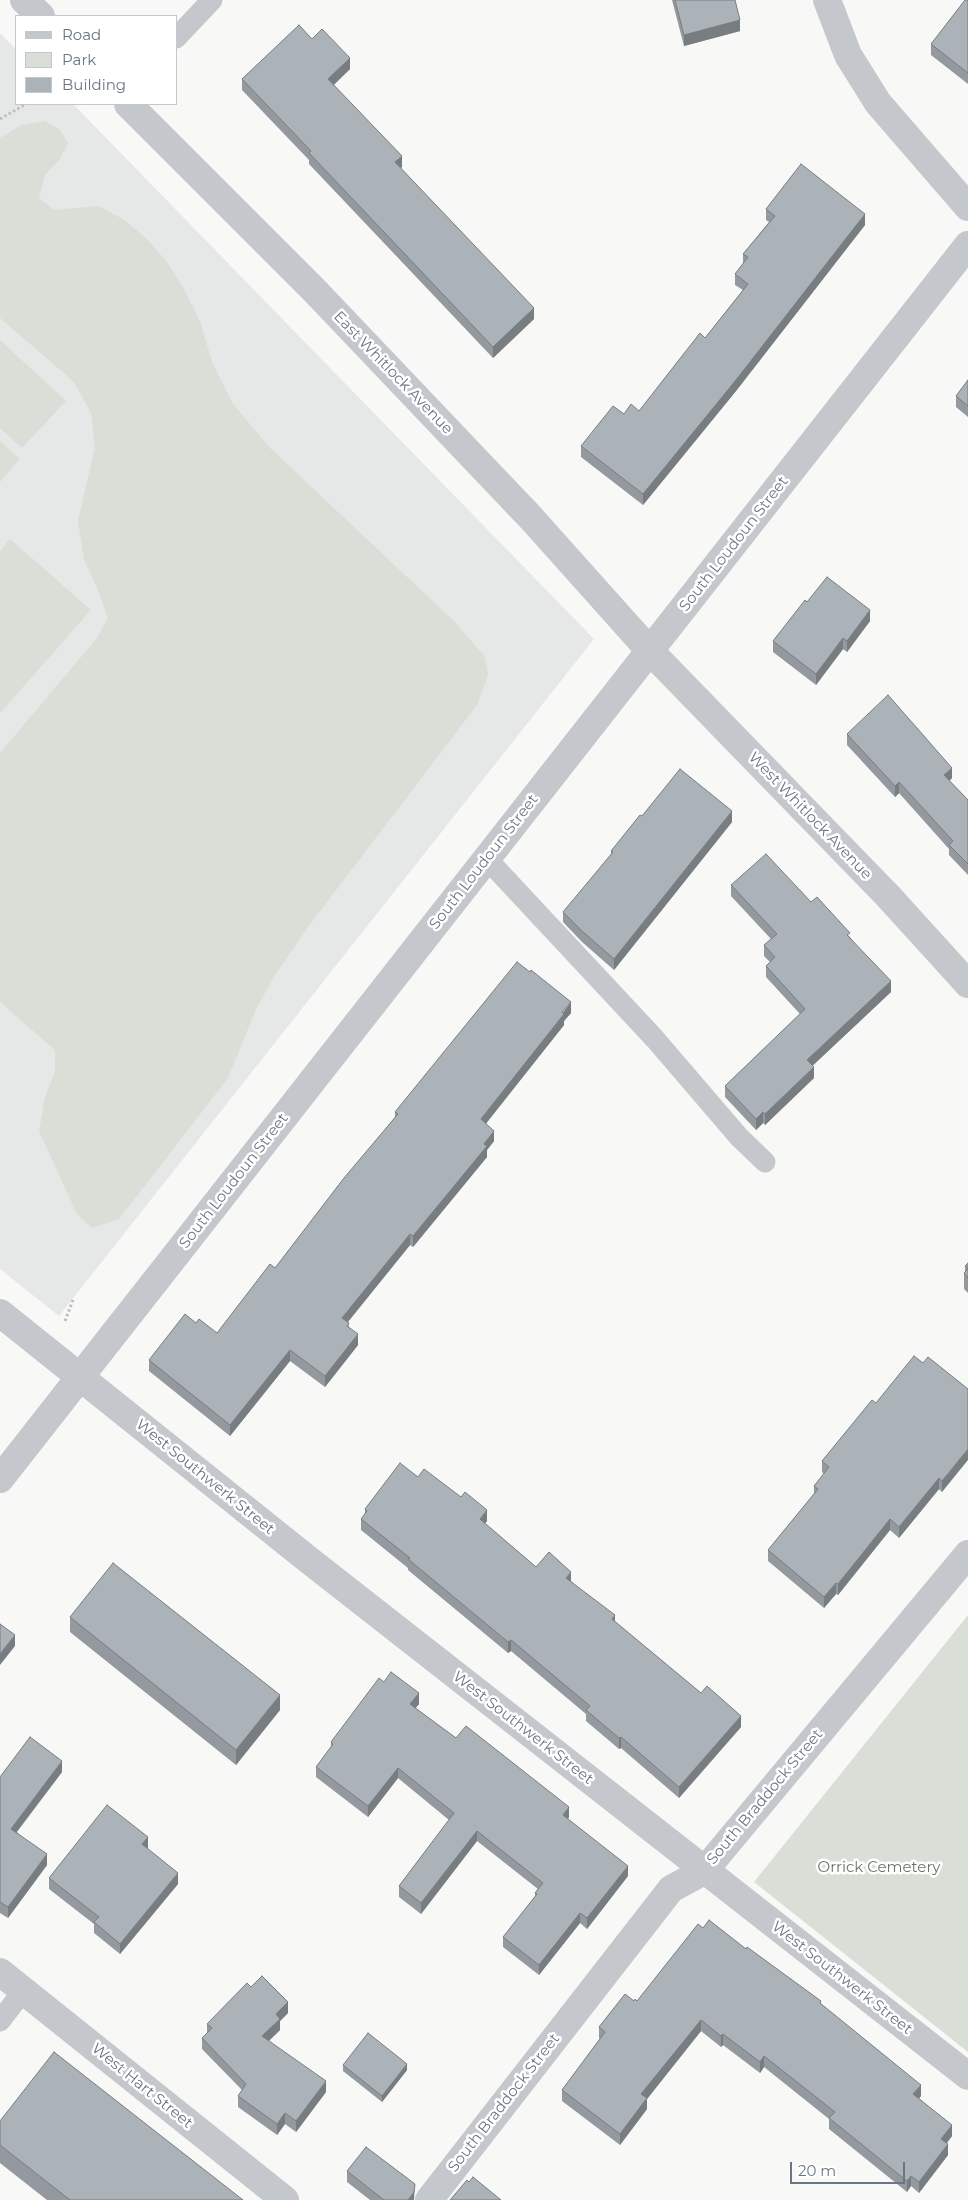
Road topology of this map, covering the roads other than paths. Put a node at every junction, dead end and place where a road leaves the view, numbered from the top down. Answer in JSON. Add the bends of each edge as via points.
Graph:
{"nodes":[{"id":1,"x":24,"y":0,"type":"edge"},
{"id":2,"x":212,"y":0,"type":"edge"},
{"id":3,"x":827,"y":0,"type":"edge"},
{"id":4,"x":40,"y":15,"type":"edge"},
{"id":5,"x":178,"y":36,"type":"edge"},
{"id":6,"x":129,"y":105,"type":"edge"},
{"id":7,"x":968,"y":208,"type":"edge"},
{"id":8,"x":968,"y":245,"type":"edge"},
{"id":9,"x":650,"y":651,"type":"junction"},
{"id":10,"x":487,"y":859,"type":"junction"},
{"id":11,"x":968,"y":984,"type":"edge"},
{"id":12,"x":765,"y":1162,"type":"dead end"},
{"id":13,"x":0,"y":1313,"type":"edge"},
{"id":14,"x":80,"y":1378,"type":"junction"},
{"id":15,"x":0,"y":1479,"type":"edge"},
{"id":16,"x":968,"y":1554,"type":"edge"},
{"id":17,"x":704,"y":1871,"type":"junction"},
{"id":18,"x":0,"y":1972,"type":"edge"},
{"id":19,"x":23,"y":1991,"type":"junction"},
{"id":20,"x":0,"y":2021,"type":"edge"},
{"id":21,"x":968,"y":2076,"type":"edge"},
{"id":22,"x":285,"y":2200,"type":"edge"},
{"id":23,"x":430,"y":2200,"type":"edge"}],
"edges":[{"from":1,"to":4,"type":"street"},
{"from":2,"to":5,"type":"lane"},
{"from":3,"to":7,"type":"street","via":[[848,55],[878,102]]},
{"from":6,"to":9,"type":"street","name":"East Whitlock Avenue","via":[[328,305],[532,519]]},
{"from":8,"to":9,"type":"street","name":"South Loudoun Street"},
{"from":9,"to":10,"type":"street","name":"South Loudoun Street"},
{"from":9,"to":11,"type":"street","name":"West Whitlock Avenue","via":[[888,896]]},
{"from":10,"to":12,"type":"lane"},
{"from":10,"to":14,"type":"street","name":"South Loudoun Street"},
{"from":13,"to":14,"type":"street","name":"West Southwerk Street"},
{"from":14,"to":15,"type":"street","name":"South Loudoun Street"},
{"from":14,"to":17,"type":"street","name":"West Southwerk Street"},
{"from":16,"to":17,"type":"street","name":"South Braddock Street"},
{"from":17,"to":21,"type":"street","name":"West Southwerk Street"},
{"from":17,"to":23,"type":"street","name":"South Braddock Street","via":[[671,1888]]},
{"from":18,"to":19,"type":"street","name":"West Hart Street"},
{"from":19,"to":20,"type":"lane"},
{"from":19,"to":22,"type":"street","name":"West Hart Street"}]}
